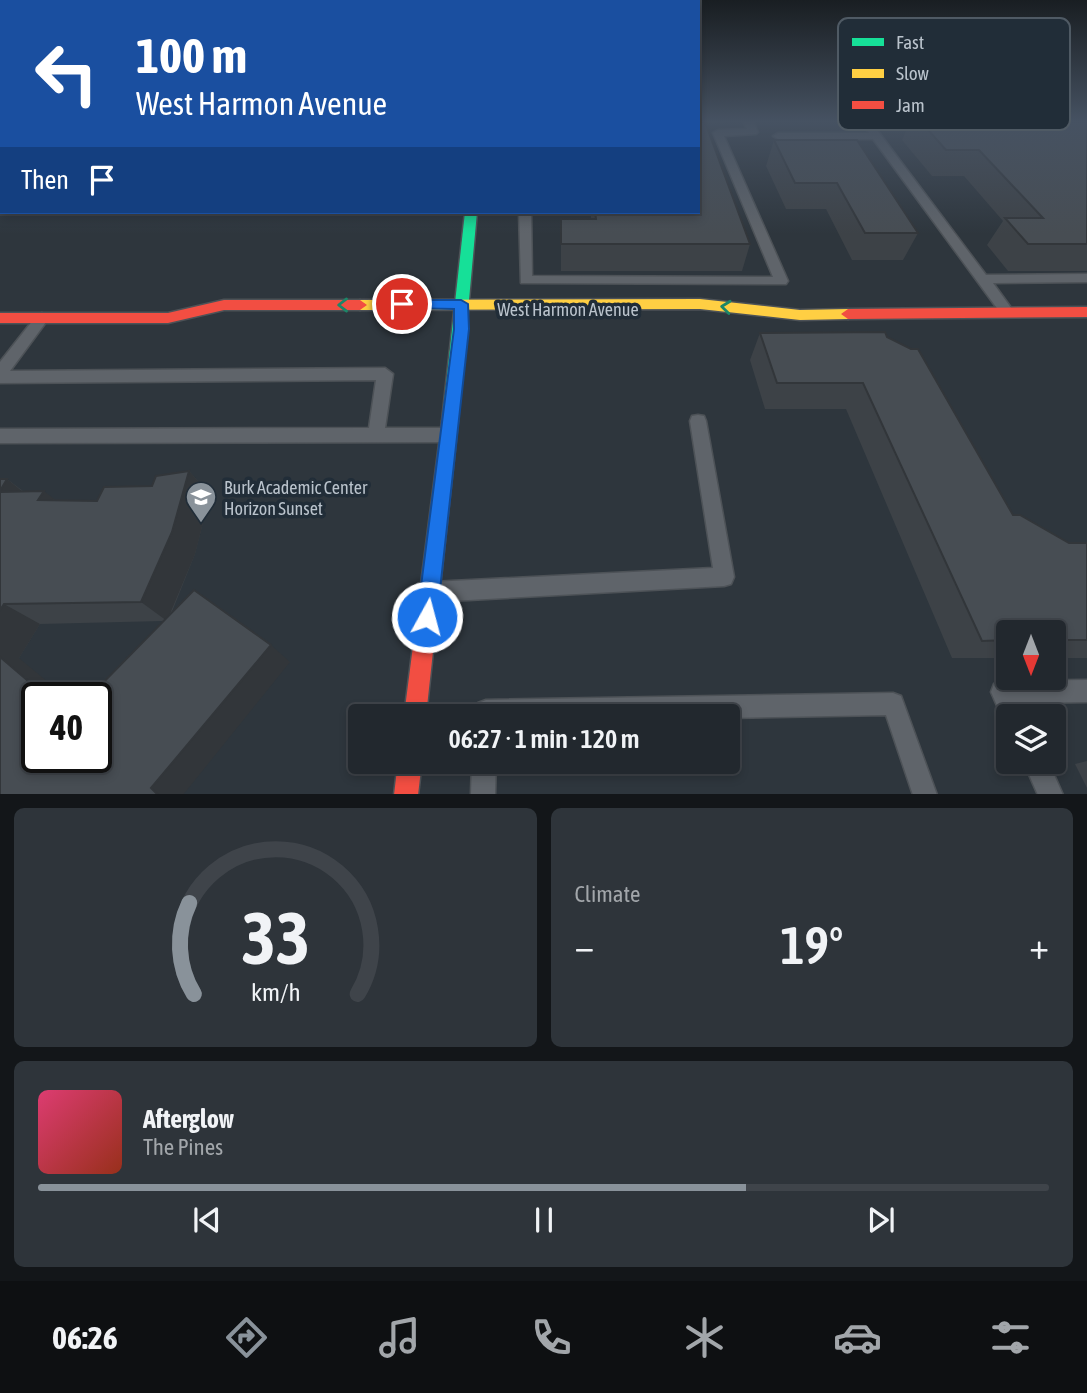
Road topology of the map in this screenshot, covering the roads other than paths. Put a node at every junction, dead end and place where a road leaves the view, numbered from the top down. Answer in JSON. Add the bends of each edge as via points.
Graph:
{"nodes":[{"id":1,"x":729,"y":159,"type":"edge"},
{"id":2,"x":893,"y":159,"type":"edge"},
{"id":3,"x":471,"y":214,"type":"edge"},
{"id":4,"x":525,"y":214,"type":"edge"},
{"id":5,"x":1087,"y":278,"type":"edge"},
{"id":6,"x":982,"y":279,"type":"junction"},
{"id":7,"x":461,"y":304,"type":"junction"},
{"id":8,"x":1007,"y":312,"type":"junction"},
{"id":9,"x":1087,"y":312,"type":"edge"},
{"id":10,"x":800,"y":314,"type":"junction"},
{"id":11,"x":168,"y":317,"type":"junction"},
{"id":12,"x":0,"y":318,"type":"edge"},
{"id":13,"x":42,"y":318,"type":"junction"},
{"id":14,"x":733,"y":324,"type":"dead end"},
{"id":15,"x":199,"y":327,"type":"dead end"},
{"id":16,"x":437,"y":329,"type":"dead end"},
{"id":17,"x":466,"y":329,"type":"junction"},
{"id":18,"x":0,"y":375,"type":"edge"},
{"id":19,"x":698,"y":421,"type":"dead end"},
{"id":20,"x":449,"y":435,"type":"junction"},
{"id":21,"x":0,"y":436,"type":"edge"},
{"id":22,"x":376,"y":436,"type":"junction"},
{"id":23,"x":430,"y":592,"type":"junction"},
{"id":24,"x":1087,"y":691,"type":"edge"},
{"id":25,"x":416,"y":704,"type":"edge"},
{"id":26,"x":1008,"y":704,"type":"edge"},
{"id":27,"x":740,"y":707,"type":"edge"},
{"id":28,"x":408,"y":774,"type":"edge"},
{"id":29,"x":483,"y":774,"type":"edge"},
{"id":30,"x":1041,"y":774,"type":"edge"},
{"id":31,"x":406,"y":794,"type":"edge"},
{"id":32,"x":482,"y":794,"type":"edge"},
{"id":33,"x":925,"y":794,"type":"edge"},
{"id":34,"x":1051,"y":794,"type":"edge"}],
"edges":[{"from":1,"to":4,"type":"lane","via":[[782,281],[526,280]]},
{"from":2,"to":6,"type":"lane"},
{"from":3,"to":7,"type":"main road"},
{"from":5,"to":6,"type":"lane"},
{"from":6,"to":8,"type":"lane"},
{"from":10,"to":7,"type":"main road","name":"West Harmon Avenue","one_way":true,"via":[[700,304]]},
{"from":7,"to":11,"type":"main road","name":"West Harmon Avenue","one_way":true,"via":[[224,305]]},
{"from":7,"to":17,"type":"main road"},
{"from":8,"to":9,"type":"main road","name":"West Harmon Avenue"},
{"from":8,"to":10,"type":"main road","name":"West Harmon Avenue"},
{"from":10,"to":14,"type":"main road","name":"West Harmon Avenue"},
{"from":11,"to":13,"type":"main road","name":"West Harmon Avenue"},
{"from":11,"to":15,"type":"main road","name":"West Harmon Avenue"},
{"from":12,"to":13,"type":"main road","name":"West Harmon Avenue"},
{"from":13,"to":18,"type":"lane"},
{"from":16,"to":17,"type":"main road"},
{"from":17,"to":20,"type":"main road"},
{"from":18,"to":22,"type":"lane","via":[[385,374]]},
{"from":19,"to":23,"type":"lane","via":[[724,577]]},
{"from":20,"to":22,"type":"lane"},
{"from":20,"to":23,"type":"main road"},
{"from":21,"to":22,"type":"lane"},
{"from":23,"to":25,"type":"main road"},
{"from":24,"to":26,"type":"lane","via":[[1002,692]]},
{"from":27,"to":33,"type":"lane","via":[[893,704]]},
{"from":28,"to":31,"type":"main road"},
{"from":29,"to":32,"type":"lane"},
{"from":30,"to":34,"type":"lane"}]}
